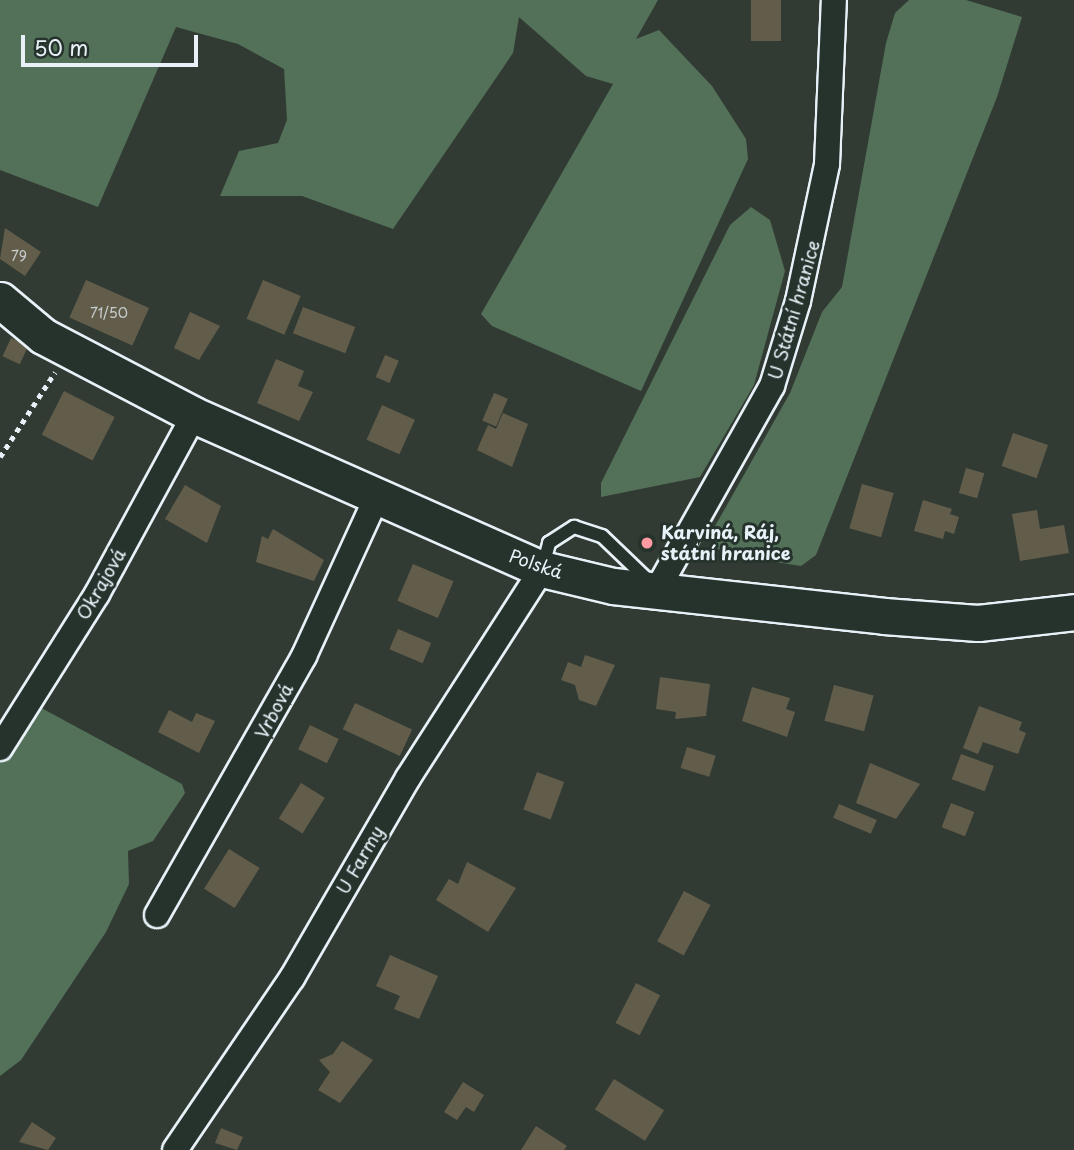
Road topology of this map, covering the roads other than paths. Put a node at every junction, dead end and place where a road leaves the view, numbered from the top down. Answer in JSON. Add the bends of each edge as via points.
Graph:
{"nodes":[{"id":1,"x":834,"y":0,"type":"edge"},
{"id":2,"x":0,"y":300,"type":"edge"},
{"id":3,"x":194,"y":415,"type":"junction"},
{"id":4,"x":376,"y":499,"type":"junction"},
{"id":5,"x":542,"y":569,"type":"junction"},
{"id":6,"x":657,"y":590,"type":"junction"},
{"id":7,"x":1074,"y":612,"type":"edge"},
{"id":8,"x":0,"y":748,"type":"edge"},
{"id":9,"x":157,"y":915,"type":"dead end"},
{"id":10,"x":175,"y":1150,"type":"edge"}],
"edges":[{"from":1,"to":6,"type":"street","name":"U Státní hranice","via":[[827,164],[794,313],[772,386]]},
{"from":2,"to":3,"type":"street","name":"Polská","via":[[56,343]]},
{"from":3,"to":4,"type":"street","name":"Polská"},
{"from":3,"to":8,"type":"street","name":"Okrajová","via":[[97,594]]},
{"from":4,"to":5,"type":"street","name":"Polská"},
{"from":4,"to":9,"type":"street","name":"Vrbová","via":[[304,656]]},
{"from":5,"to":6,"type":"street","name":"Polská"},
{"from":5,"to":6,"type":"lane","via":[[549,542],[574,527],[602,536]]},
{"from":5,"to":10,"type":"street","name":"U Farmy","via":[[408,778],[292,978]]},
{"from":6,"to":7,"type":"street","name":"Polská","via":[[978,623]]}]}
